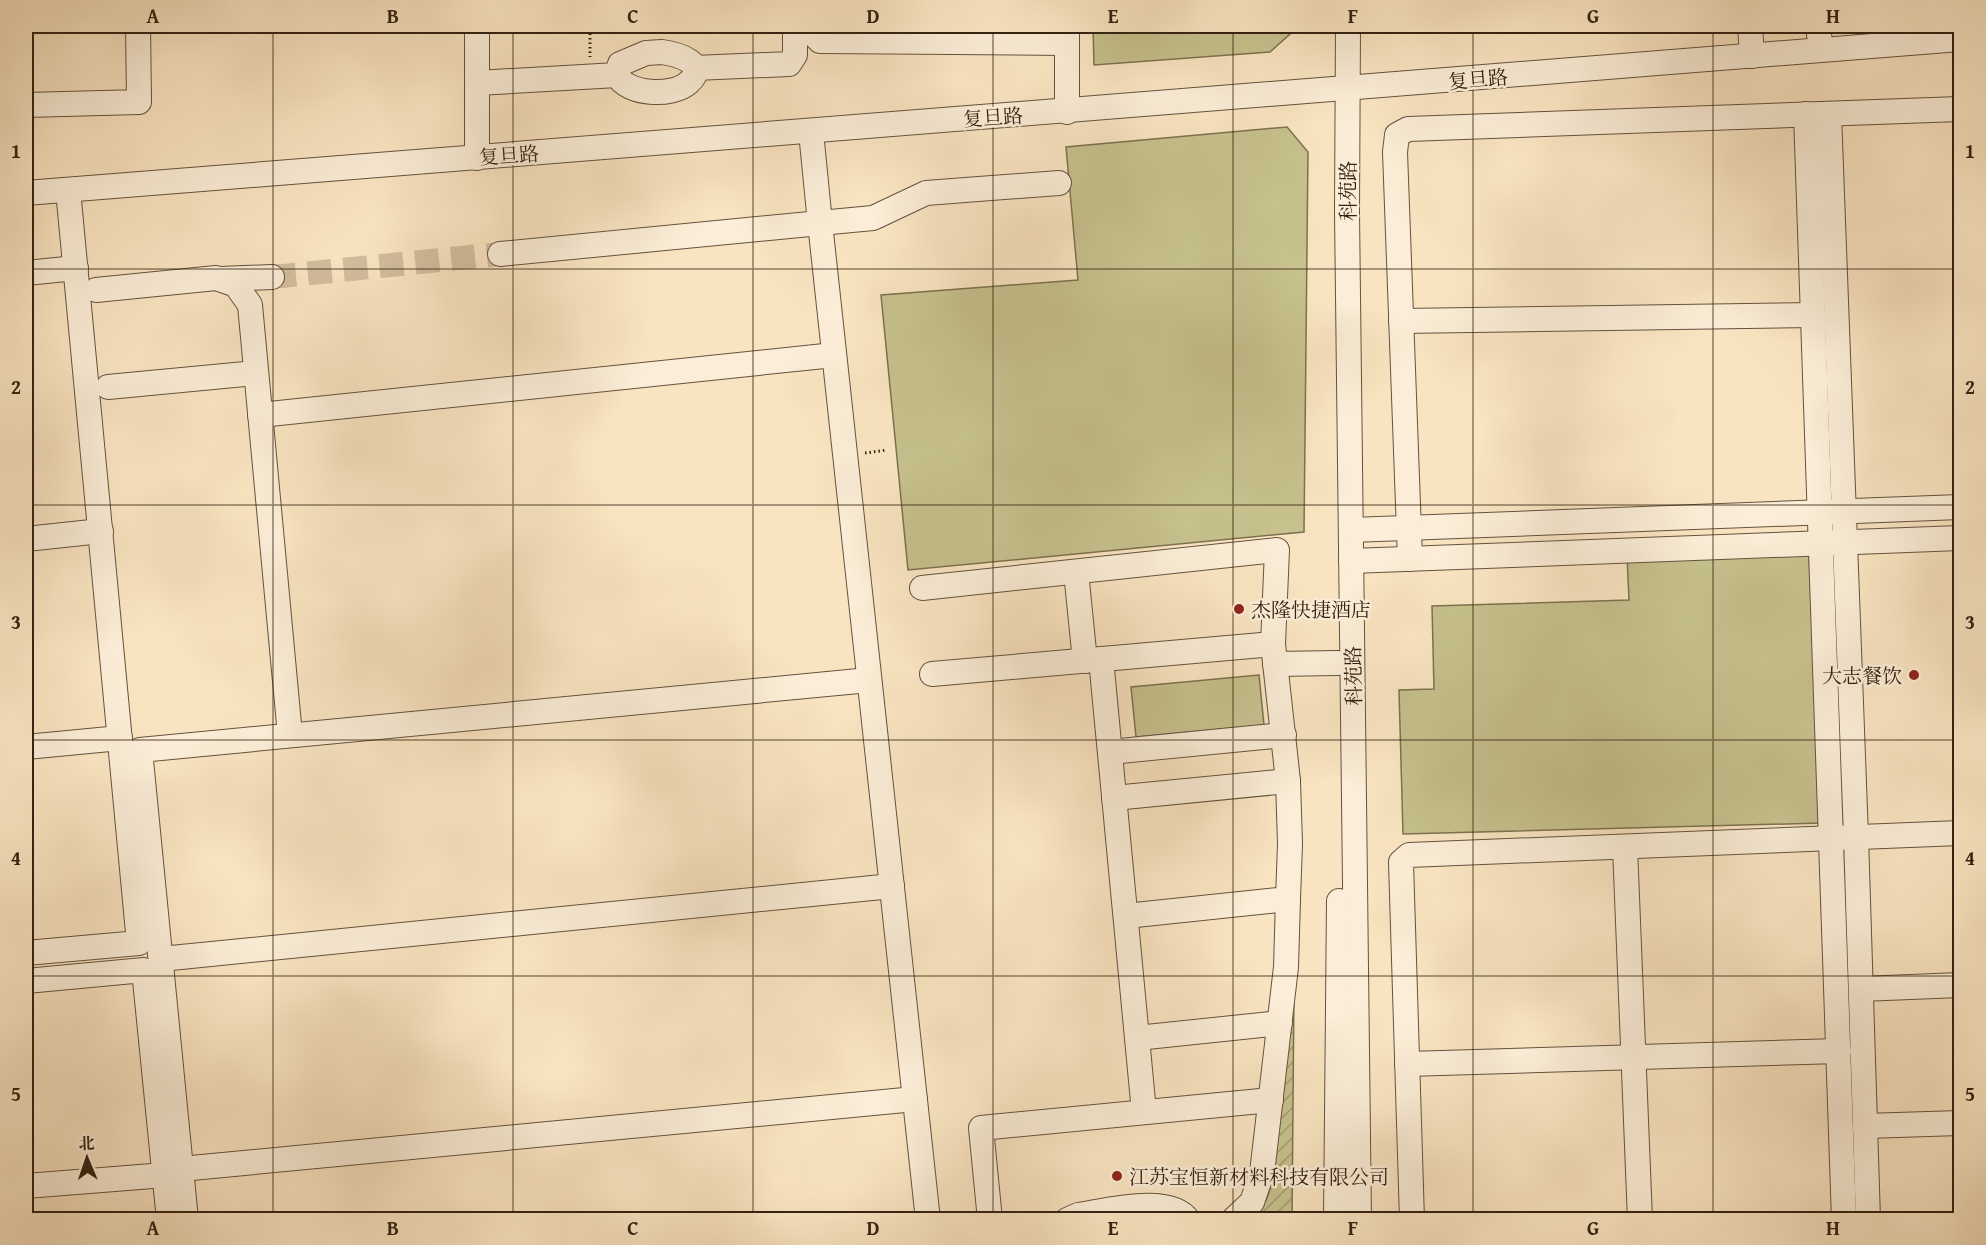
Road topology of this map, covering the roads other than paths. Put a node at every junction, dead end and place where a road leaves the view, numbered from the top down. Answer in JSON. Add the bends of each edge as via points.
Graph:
{"nodes":[{"id":1,"x":138,"y":26,"type":"edge"},
{"id":2,"x":477,"y":26,"type":"edge"},
{"id":3,"x":795,"y":26,"type":"edge"},
{"id":4,"x":812,"y":26,"type":"edge"},
{"id":5,"x":1335,"y":26,"type":"edge"},
{"id":6,"x":1348,"y":26,"type":"edge"},
{"id":7,"x":1749,"y":26,"type":"edge"},
{"id":8,"x":1818,"y":26,"type":"edge"},
{"id":9,"x":1067,"y":34,"type":"edge"},
{"id":10,"x":1960,"y":39,"type":"edge"},
{"id":11,"x":1821,"y":50,"type":"junction"},
{"id":12,"x":1752,"y":56,"type":"junction"},
{"id":13,"x":695,"y":68,"type":"junction"},
{"id":14,"x":616,"y":75,"type":"junction"},
{"id":15,"x":477,"y":83,"type":"junction"},
{"id":16,"x":1341,"y":90,"type":"junction"},
{"id":17,"x":26,"y":105,"type":"edge"},
{"id":18,"x":1960,"y":109,"type":"edge"},
{"id":19,"x":1067,"y":112,"type":"junction"},
{"id":20,"x":1818,"y":114,"type":"junction"},
{"id":21,"x":811,"y":132,"type":"junction"},
{"id":22,"x":477,"y":158,"type":"junction"},
{"id":23,"x":1059,"y":183,"type":"dead end"},
{"id":24,"x":68,"y":190,"type":"junction"},
{"id":25,"x":26,"y":194,"type":"edge"},
{"id":26,"x":820,"y":223,"type":"junction"},
{"id":27,"x":501,"y":255,"type":"tunnel mouth"},
{"id":28,"x":76,"y":268,"type":"junction"},
{"id":29,"x":26,"y":273,"type":"edge"},
{"id":30,"x":272,"y":277,"type":"tunnel mouth"},
{"id":31,"x":216,"y":278,"type":"junction"},
{"id":32,"x":96,"y":290,"type":"dead end"},
{"id":33,"x":1814,"y":315,"type":"junction"},
{"id":34,"x":1401,"y":321,"type":"junction"},
{"id":35,"x":834,"y":355,"type":"junction"},
{"id":36,"x":256,"y":373,"type":"junction"},
{"id":37,"x":108,"y":387,"type":"dead end"},
{"id":38,"x":260,"y":415,"type":"junction"},
{"id":39,"x":1960,"y":507,"type":"edge"},
{"id":40,"x":1833,"y":512,"type":"junction"},
{"id":41,"x":1408,"y":527,"type":"junction"},
{"id":42,"x":1351,"y":530,"type":"junction"},
{"id":43,"x":100,"y":531,"type":"junction"},
{"id":44,"x":1960,"y":538,"type":"edge"},
{"id":45,"x":26,"y":539,"type":"edge"},
{"id":46,"x":1834,"y":543,"type":"junction"},
{"id":47,"x":1410,"y":559,"type":"junction"},
{"id":48,"x":1351,"y":561,"type":"junction"},
{"id":49,"x":1076,"y":572,"type":"junction"},
{"id":50,"x":922,"y":588,"type":"dead end"},
{"id":51,"x":1274,"y":654,"type":"junction"},
{"id":52,"x":1093,"y":660,"type":"junction"},
{"id":53,"x":1338,"y":663,"type":"junction"},
{"id":54,"x":932,"y":674,"type":"dead end"},
{"id":55,"x":869,"y":680,"type":"junction"},
{"id":56,"x":290,"y":735,"type":"junction"},
{"id":57,"x":1284,"y":735,"type":"junction"},
{"id":58,"x":120,"y":738,"type":"junction"},
{"id":59,"x":26,"y":747,"type":"edge"},
{"id":60,"x":1110,"y":752,"type":"junction"},
{"id":61,"x":1288,"y":781,"type":"junction"},
{"id":62,"x":1114,"y":798,"type":"junction"},
{"id":63,"x":1960,"y":833,"type":"edge"},
{"id":64,"x":1856,"y":837,"type":"junction"},
{"id":65,"x":1833,"y":839,"type":"junction"},
{"id":66,"x":1624,"y":847,"type":"junction"},
{"id":67,"x":892,"y":886,"type":"junction"},
{"id":68,"x":1288,"y":899,"type":"junction"},
{"id":69,"x":1126,"y":916,"type":"junction"},
{"id":70,"x":26,"y":953,"type":"edge"},
{"id":71,"x":161,"y":959,"type":"junction"},
{"id":72,"x":26,"y":981,"type":"edge"},
{"id":73,"x":1960,"y":985,"type":"edge"},
{"id":74,"x":1861,"y":989,"type":"junction"},
{"id":75,"x":1280,"y":1023,"type":"junction"},
{"id":76,"x":1137,"y":1038,"type":"junction"},
{"id":77,"x":1839,"y":1051,"type":"junction"},
{"id":78,"x":1633,"y":1057,"type":"junction"},
{"id":79,"x":1407,"y":1064,"type":"junction"},
{"id":80,"x":915,"y":1099,"type":"junction"},
{"id":81,"x":1270,"y":1100,"type":"junction"},
{"id":82,"x":1144,"y":1112,"type":"junction"},
{"id":83,"x":1960,"y":1123,"type":"edge"},
{"id":84,"x":1865,"y":1126,"type":"junction"},
{"id":85,"x":173,"y":1172,"type":"junction"},
{"id":86,"x":26,"y":1186,"type":"edge"},
{"id":87,"x":169,"y":1220,"type":"edge"},
{"id":88,"x":186,"y":1220,"type":"edge"},
{"id":89,"x":928,"y":1220,"type":"edge"},
{"id":90,"x":990,"y":1220,"type":"edge"},
{"id":91,"x":1066,"y":1220,"type":"edge"},
{"id":92,"x":1188,"y":1220,"type":"edge"},
{"id":93,"x":1233,"y":1220,"type":"edge"},
{"id":94,"x":1336,"y":1220,"type":"edge"},
{"id":95,"x":1359,"y":1220,"type":"edge"},
{"id":96,"x":1412,"y":1220,"type":"edge"},
{"id":97,"x":1640,"y":1220,"type":"edge"},
{"id":98,"x":1844,"y":1220,"type":"edge"},
{"id":99,"x":1868,"y":1220,"type":"edge"}],
"edges":[{"from":1,"to":17,"type":"street","via":[[139,102]]},
{"from":2,"to":15,"type":"street"},
{"from":3,"to":13,"type":"street","via":[[795,55],[789,64]]},
{"from":4,"to":9,"type":"street","via":[[820,41]]},
{"from":5,"to":16,"type":"street","name":"科苑路"},
{"from":6,"to":16,"type":"street","name":"科苑路"},
{"from":7,"to":12,"type":"street"},
{"from":8,"to":11,"type":"street"},
{"from":9,"to":19,"type":"street"},
{"from":10,"to":11,"type":"street","name":"复旦路"},
{"from":11,"to":12,"type":"street","name":"复旦路"},
{"from":12,"to":16,"type":"street","name":"复旦路"},
{"from":13,"to":14,"type":"street","via":[[679,54],[662,52],[631,58],[620,64]]},
{"from":13,"to":14,"type":"street","via":[[687,84],[654,92],[631,89],[621,84]]},
{"from":14,"to":15,"type":"street"},
{"from":15,"to":22,"type":"street"},
{"from":16,"to":19,"type":"street","name":"复旦路"},
{"from":16,"to":42,"type":"street","name":"科苑路"},
{"from":16,"to":53,"type":"street","name":"科苑路"},
{"from":18,"to":20,"type":"street"},
{"from":19,"to":21,"type":"street","name":"复旦路"},
{"from":20,"to":33,"type":"street"},
{"from":20,"to":34,"type":"street","via":[[1408,129],[1397,135],[1395,152]]},
{"from":20,"to":40,"type":"street"},
{"from":21,"to":22,"type":"street","name":"复旦路"},
{"from":21,"to":26,"type":"street"},
{"from":22,"to":24,"type":"street","name":"复旦路"},
{"from":23,"to":26,"type":"street","via":[[926,193],[873,218]]},
{"from":24,"to":25,"type":"street","name":"复旦路"},
{"from":24,"to":28,"type":"street"},
{"from":26,"to":27,"type":"street"},
{"from":26,"to":35,"type":"street"},
{"from":28,"to":29,"type":"street"},
{"from":28,"to":43,"type":"street"},
{"from":30,"to":31,"type":"street"},
{"from":31,"to":32,"type":"street"},
{"from":31,"to":36,"type":"street","via":[[236,285],[250,305]]},
{"from":33,"to":34,"type":"street"},
{"from":33,"to":40,"type":"street"},
{"from":34,"to":41,"type":"street"},
{"from":35,"to":38,"type":"street"},
{"from":35,"to":55,"type":"street"},
{"from":36,"to":37,"type":"street"},
{"from":36,"to":38,"type":"street"},
{"from":38,"to":56,"type":"street"},
{"from":39,"to":40,"type":"street"},
{"from":40,"to":41,"type":"street"},
{"from":40,"to":46,"type":"street"},
{"from":41,"to":42,"type":"street"},
{"from":41,"to":47,"type":"street"},
{"from":42,"to":48,"type":"street","name":"科苑路"},
{"from":43,"to":45,"type":"street"},
{"from":43,"to":58,"type":"street"},
{"from":44,"to":46,"type":"street"},
{"from":46,"to":47,"type":"street"},
{"from":46,"to":64,"type":"street"},
{"from":46,"to":65,"type":"street"},
{"from":47,"to":48,"type":"street"},
{"from":48,"to":95,"type":"street","name":"科苑路"},
{"from":49,"to":50,"type":"street"},
{"from":49,"to":51,"type":"street","via":[[1277,550]]},
{"from":49,"to":52,"type":"street"},
{"from":51,"to":52,"type":"street"},
{"from":51,"to":53,"type":"street"},
{"from":51,"to":57,"type":"street"},
{"from":52,"to":54,"type":"street"},
{"from":52,"to":60,"type":"street"},
{"from":53,"to":94,"type":"street","name":"科苑路"},
{"from":55,"to":56,"type":"street"},
{"from":55,"to":67,"type":"street"},
{"from":56,"to":71,"type":"street","via":[[140,750]]},
{"from":57,"to":60,"type":"street"},
{"from":57,"to":61,"type":"street"},
{"from":58,"to":59,"type":"street"},
{"from":58,"to":70,"type":"street","via":[[139,943]]},
{"from":60,"to":62,"type":"street"},
{"from":61,"to":62,"type":"street"},
{"from":61,"to":68,"type":"street"},
{"from":62,"to":69,"type":"street"},
{"from":63,"to":64,"type":"street"},
{"from":64,"to":65,"type":"street"},
{"from":64,"to":74,"type":"street"},
{"from":65,"to":66,"type":"street"},
{"from":65,"to":77,"type":"street"},
{"from":66,"to":78,"type":"street"},
{"from":66,"to":79,"type":"street","via":[[1409,855],[1401,861]]},
{"from":67,"to":71,"type":"street"},
{"from":67,"to":80,"type":"street"},
{"from":68,"to":69,"type":"street"},
{"from":68,"to":75,"type":"street"},
{"from":69,"to":76,"type":"street"},
{"from":71,"to":85,"type":"street"},
{"from":72,"to":85,"type":"street","via":[[144,970]]},
{"from":73,"to":74,"type":"street"},
{"from":74,"to":84,"type":"street"},
{"from":75,"to":76,"type":"street"},
{"from":75,"to":81,"type":"street"},
{"from":76,"to":82,"type":"street"},
{"from":77,"to":78,"type":"street"},
{"from":77,"to":98,"type":"street"},
{"from":78,"to":79,"type":"street"},
{"from":78,"to":97,"type":"street"},
{"from":79,"to":96,"type":"street"},
{"from":80,"to":85,"type":"street"},
{"from":80,"to":89,"type":"street"},
{"from":81,"to":82,"type":"street"},
{"from":81,"to":93,"type":"street","via":[[1262,1173],[1252,1202]]},
{"from":82,"to":90,"type":"street","via":[[981,1128]]},
{"from":83,"to":84,"type":"street"},
{"from":84,"to":99,"type":"street"},
{"from":85,"to":86,"type":"street"},
{"from":85,"to":87,"type":"street"},
{"from":85,"to":88,"type":"street"},
{"from":91,"to":92,"type":"street","via":[[1153,1205],[1183,1212]]}]}
